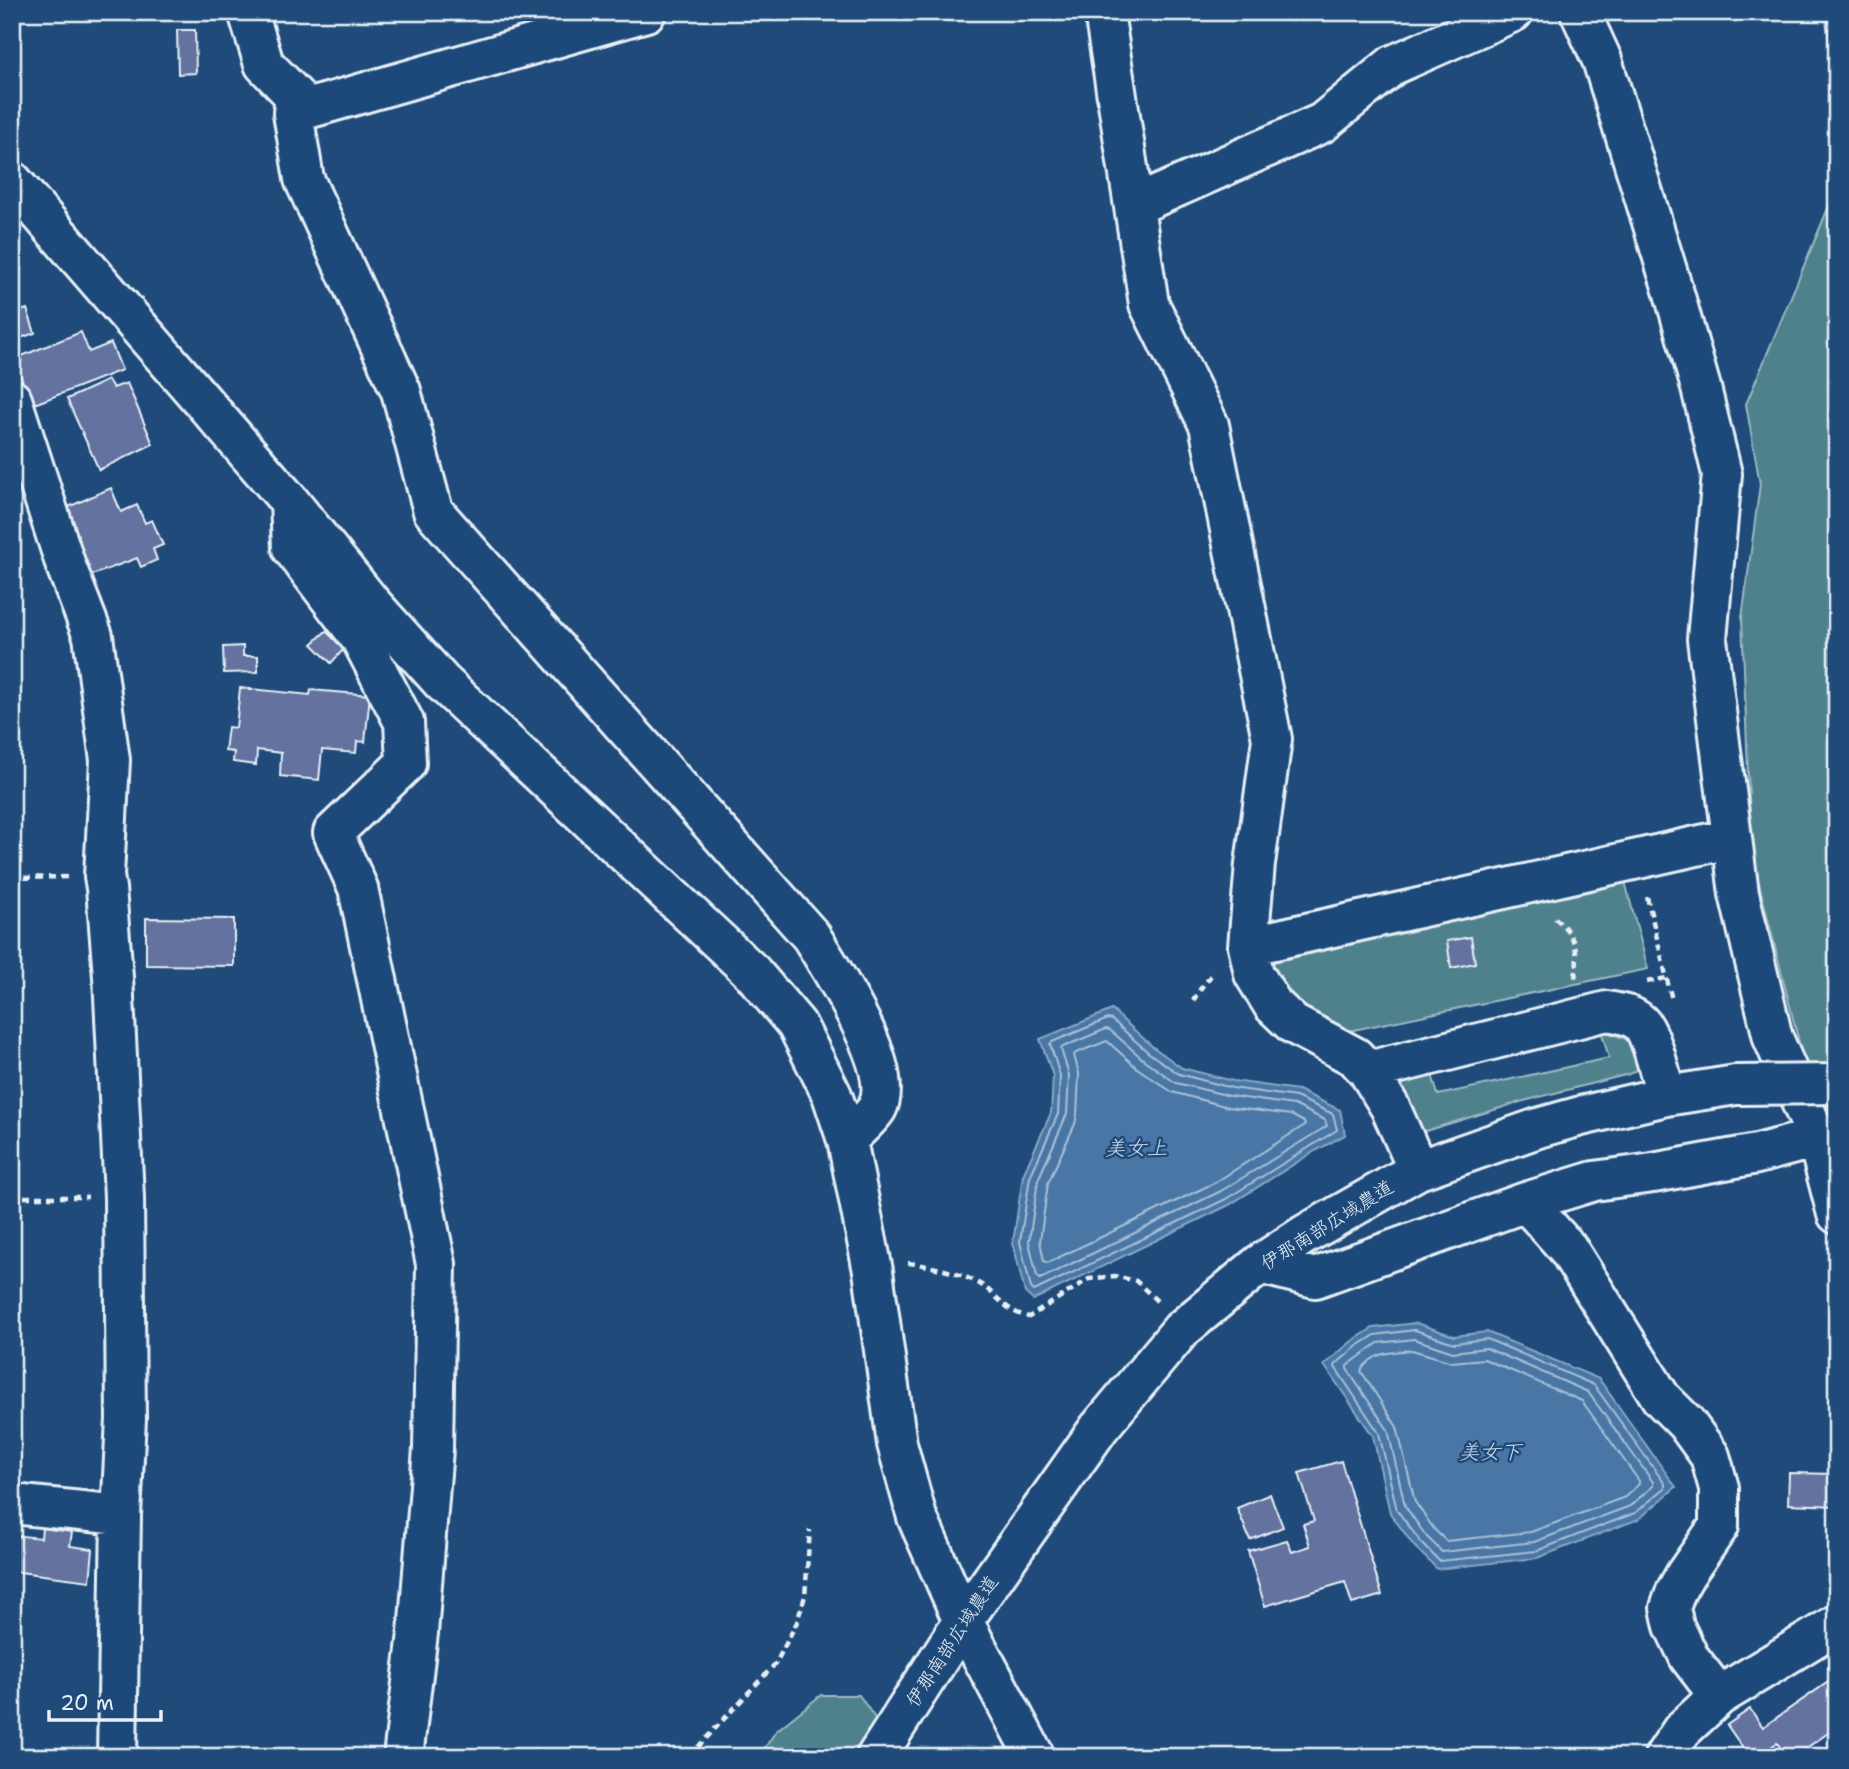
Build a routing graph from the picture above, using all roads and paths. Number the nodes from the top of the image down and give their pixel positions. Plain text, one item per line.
1 (248, 12) edge
2 (646, 12) edge
3 (1104, 12) edge
4 (1513, 12) edge
5 (1580, 12) edge
6 (293, 113) junction
7 (12, 181) edge
8 (1134, 206) junction
9 (12, 400) edge
10 (290, 502) junction
11 (1732, 838) junction
12 (1638, 858) junction
13 (104, 876) junction
14 (12, 878) edge
15 (1552, 915) dead end
16 (1248, 946) junction
17 (1573, 988) dead end
18 (1673, 1004) dead end
19 (1368, 1071) junction
20 (1837, 1084) edge
21 (1667, 1096) junction
22 (1817, 1138) junction
23 (847, 1140) junction
24 (1418, 1170) junction
25 (12, 1197) edge
26 (124, 1197) junction
27 (1526, 1202) junction
28 (1837, 1214) edge
29 (908, 1263) dead end
30 (1260, 1264) junction
31 (1164, 1309) dead end
32 (12, 1504) edge
33 (121, 1515) junction
34 (810, 1530) dead end
35 (963, 1621) junction
36 (1837, 1624) edge
37 (1719, 1696) junction
38 (117, 1757) edge
39 (403, 1757) edge
40 (691, 1757) edge
41 (876, 1757) edge
42 (1035, 1757) edge
43 (1664, 1757) edge

1 - 6 street
2 - 6 street
3 - 8 street
4 - 8 street
5 - 11 street
6 - 23 street
7 - 10 street
8 - 16 street
9 - 13 street
10 - 23 street
10 - 39 street
11 - 12 street
11 - 22 street
12 - 16 street
12 - 18 path
13 - 14 path
13 - 26 street
15 - 17 path
16 - 19 street
19 - 21 street
19 - 24 street
20 - 21 street, 伊那南部広域農道, bridge
21 - 24 street, 伊那南部広域農道
22 - 27 street
22 - 28 street
23 - 35 street
24 - 30 street, 伊那南部広域農道
25 - 26 path
26 - 33 street
27 - 30 street
27 - 37 street
29 - 31 path
30 - 35 street, 伊那南部広域農道
32 - 33 street
33 - 38 street
34 - 40 path
35 - 41 street, 伊那南部広域農道
35 - 42 street
36 - 37 street
37 - 43 street

